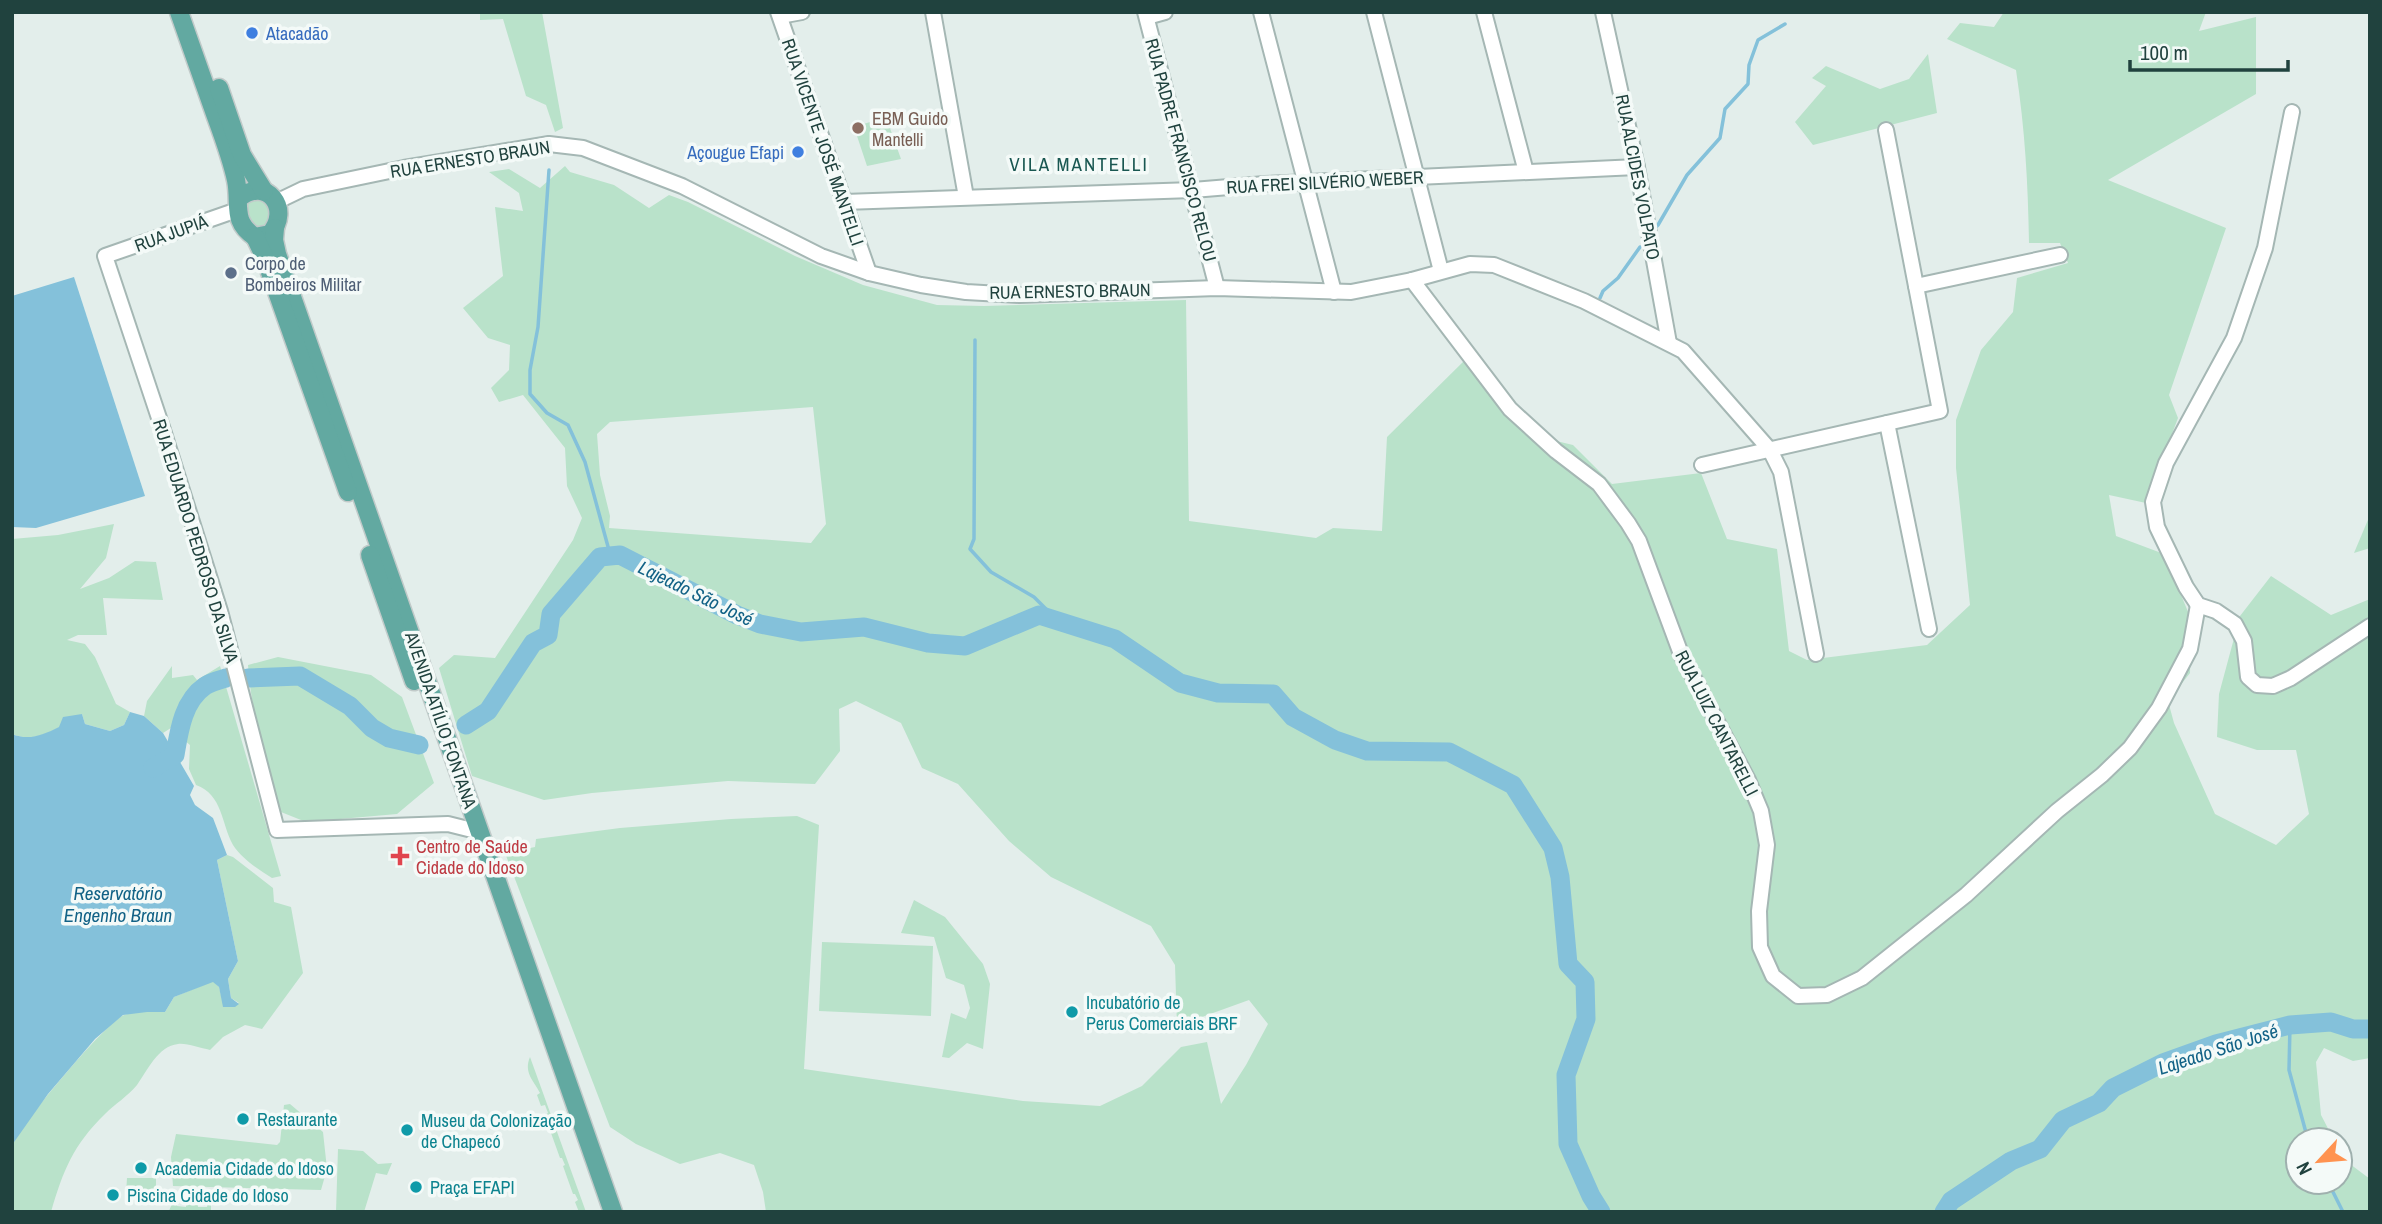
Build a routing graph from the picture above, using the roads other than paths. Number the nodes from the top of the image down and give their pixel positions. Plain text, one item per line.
1 (179, 12) edge
2 (192, 12) edge
3 (802, 12) edge
4 (933, 12) edge
5 (1166, 12) edge
6 (1261, 12) edge
7 (1374, 12) edge
8 (1484, 12) edge
9 (1603, 12) edge
10 (779, 14) edge
11 (1146, 15) edge
12 (2292, 112) dead end
13 (1886, 130) dead end
14 (1637, 167) junction
15 (1527, 172) junction
16 (1416, 177) junction
17 (1306, 182) junction
18 (1193, 190) junction
19 (270, 197) junction
20 (966, 197) junction
21 (844, 202) junction
22 (238, 204) junction
23 (275, 228) junction
24 (256, 237) junction
25 (2060, 255) dead end
26 (105, 256) joint
27 (1441, 271) junction
28 (869, 273) junction
29 (1412, 280) junction
30 (1916, 286) junction
31 (1217, 288) junction
32 (1334, 292) junction
33 (1669, 343) junction
34 (1888, 423) junction
35 (1770, 450) junction
36 (1702, 465) dead end
37 (2199, 605) junction
38 (2370, 626) edge
39 (1929, 629) dead end
40 (1816, 654) dead end
41 (473, 830) junction
42 (602, 1212) edge
43 (613, 1212) edge

1 - 22 main road
2 - 19 main road
3 - 10 street
4 - 20 street
5 - 11 street
6 - 17 street
7 - 16 street
8 - 15 street
9 - 14 street, RUA ALCIDES VOLPATO
10 - 21 street, RUA VICENTE JOSÉ MANTELLI
11 - 18 street, RUA PADRE FRANCISCO RELOU
12 - 37 street
13 - 30 street
14 - 15 street, RUA FREI SILVÉRIO WEBER
14 - 33 street, RUA ALCIDES VOLPATO
15 - 16 street, RUA FREI SILVÉRIO WEBER
16 - 17 street, RUA FREI SILVÉRIO WEBER
16 - 27 street
17 - 18 street, RUA FREI SILVÉRIO WEBER
17 - 32 street
18 - 20 street, RUA FREI SILVÉRIO WEBER
18 - 31 street, RUA PADRE FRANCISCO RELOU
19 - 22 main road
19 - 23 main road
19 - 28 street, RUA ERNESTO BRAUN
20 - 21 street, RUA FREI SILVÉRIO WEBER
21 - 28 street, RUA VICENTE JOSÉ MANTELLI
22 - 24 main road
22 - 26 street, RUA JUPIÁ
23 - 24 main road
23 - 41 main road, AVENIDA ATÍLIO FONTANA
24 - 41 main road, AVENIDA ATÍLIO FONTANA
25 - 30 street
26 - 41 street, RUA EDUARDO PEDROSO DA SILVA
27 - 29 street, RUA ERNESTO BRAUN
27 - 33 street, RUA ERNESTO BRAUN
28 - 31 street, RUA ERNESTO BRAUN
29 - 32 street, RUA ERNESTO BRAUN
29 - 37 street, RUA LUIZ CANTARELLI
30 - 34 street
31 - 32 street, RUA ERNESTO BRAUN
33 - 35 street, RUA ERNESTO BRAUN
34 - 35 street
34 - 39 street
35 - 36 street
35 - 40 street, RUA ERNESTO BRAUN
37 - 38 street
41 - 42 main road, AVENIDA ATÍLIO FONTANA
41 - 43 main road, AVENIDA ATÍLIO FONTANA

